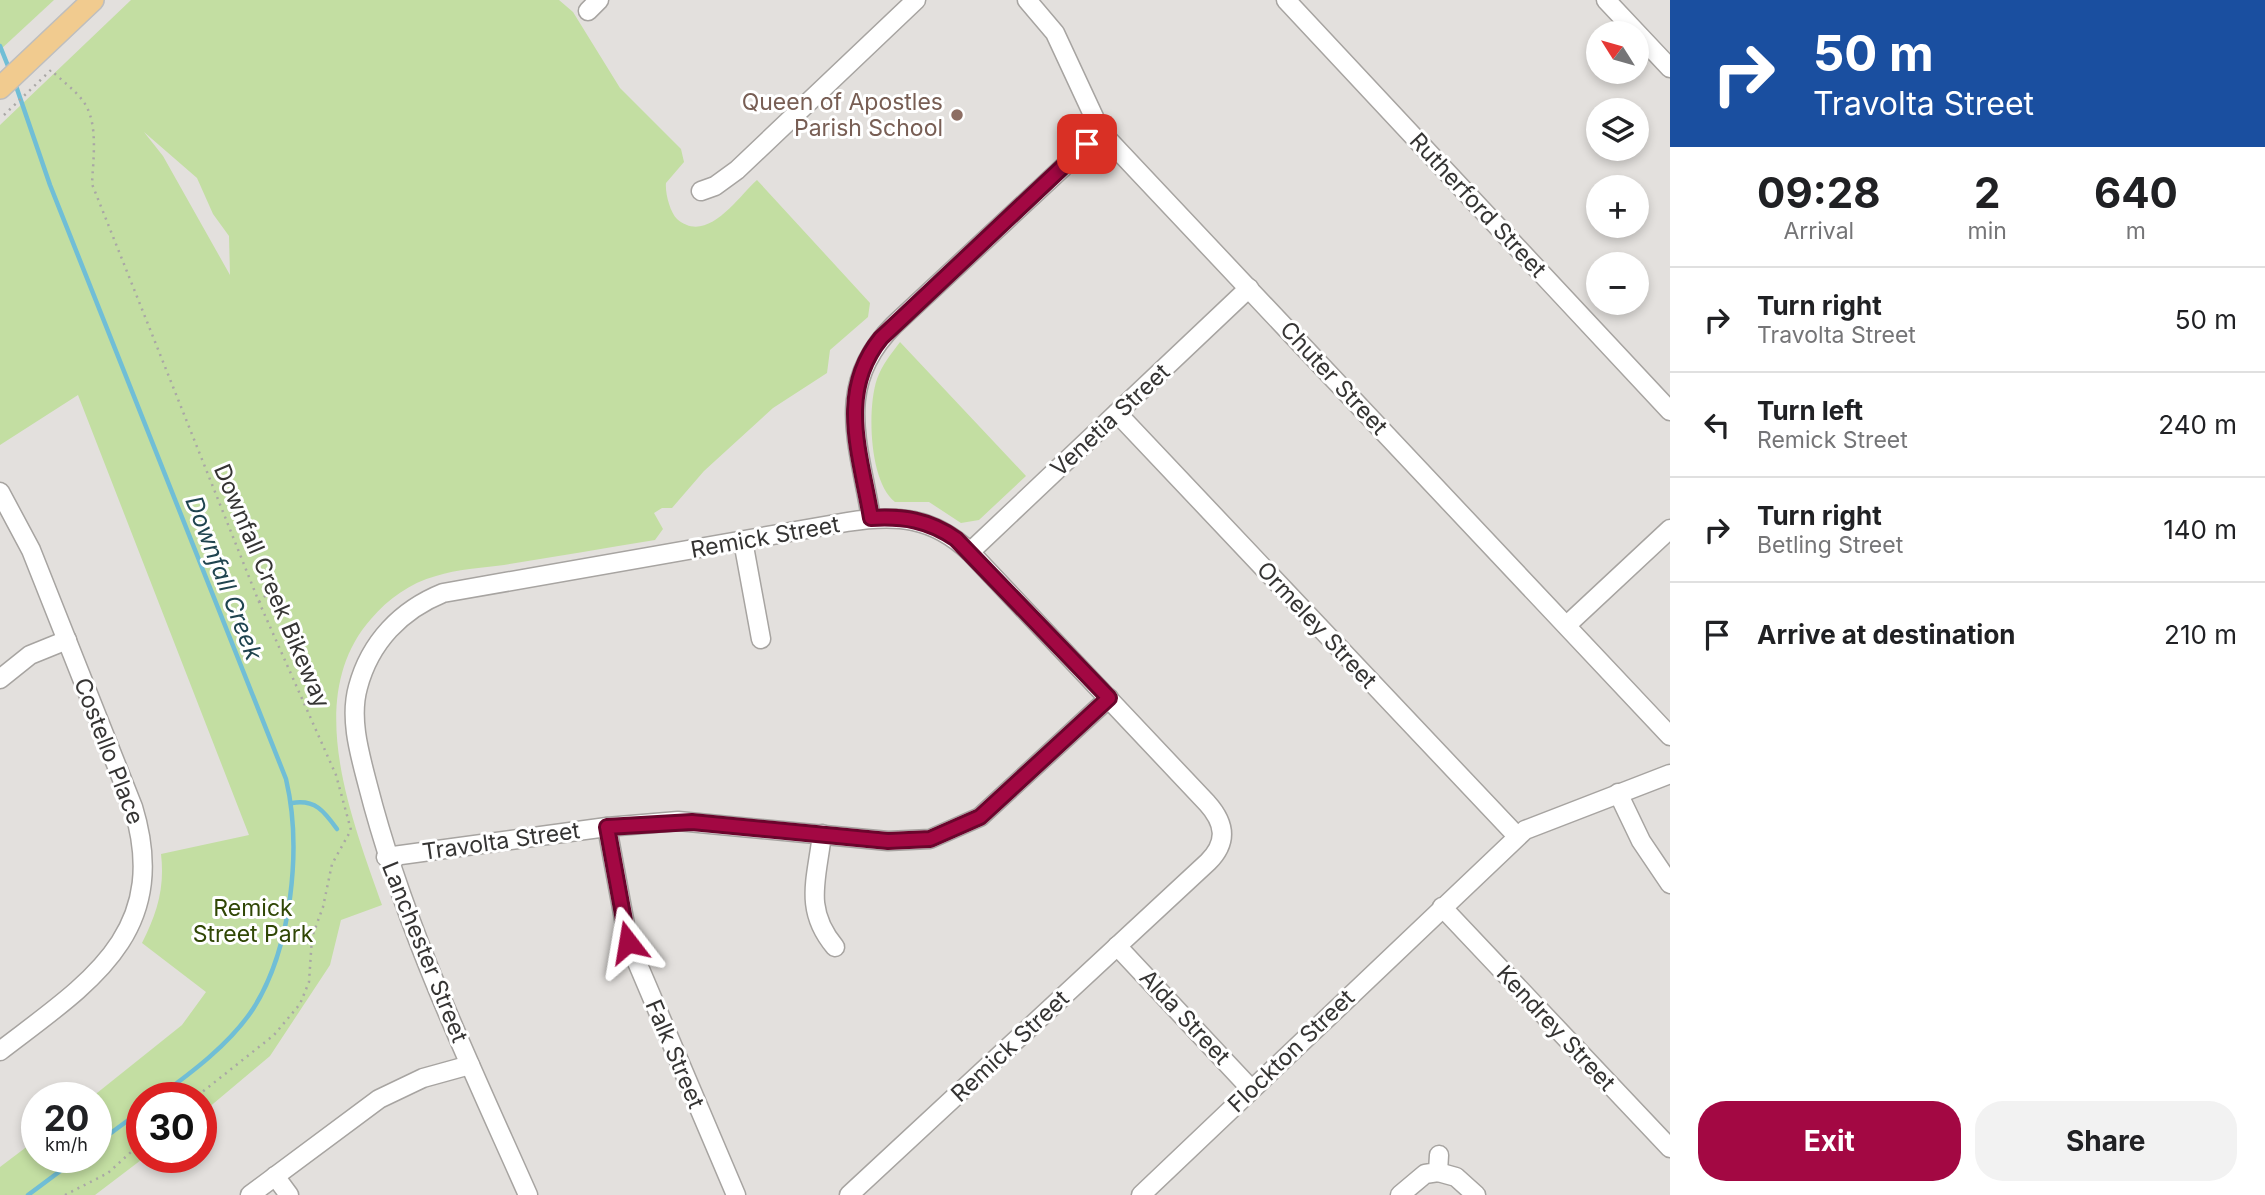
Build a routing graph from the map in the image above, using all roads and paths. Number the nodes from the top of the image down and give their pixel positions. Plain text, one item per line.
1 (93, 0) edge
2 (916, 0) edge
3 (1286, 0) edge
4 (1606, 0) edge
5 (1035, 3) edge
6 (1670, 68) edge
7 (0, 88) edge
8 (4, 115) dead end
9 (1101, 132) junction
10 (701, 191) dead end
11 (1249, 288) junction
12 (1670, 411) edge
13 (1117, 414) junction
14 (0, 492) edge
15 (871, 518) junction
16 (1670, 529) edge
17 (743, 541) junction
18 (970, 552) junction
19 (266, 595) dead end
20 (259, 601) junction
21 (1567, 625) junction
22 (761, 639) dead end
23 (66, 640) junction
24 (0, 680) edge
25 (1109, 698) junction
26 (356, 700) joint
27 (1670, 736) edge
28 (1670, 774) edge
29 (1618, 793) junction
30 (607, 827) junction
31 (822, 834) junction
32 (1517, 836) junction
33 (386, 858) junction
34 (1670, 884) edge
35 (1442, 907) junction
36 (1117, 946) junction
37 (835, 947) dead end
38 (0, 1051) edge
39 (470, 1065) junction
40 (216, 1082) edge
41 (1251, 1089) junction
42 (1670, 1148) edge
43 (126, 1156) edge
44 (275, 1176) junction
45 (253, 1194) edge
46 (65, 1195) edge
47 (289, 1195) edge
48 (528, 1195) edge
49 (736, 1195) edge
50 (849, 1195) edge
51 (1141, 1195) edge
52 (1400, 1195) edge
53 (1476, 1195) edge

1 - 7 main road
2 - 10 street
3 - 12 street, Rutherford Street
4 - 6 street
5 - 9 street, Chuter Street
8 - 20 path, Downfall Creek Bikeway
9 - 11 street, Chuter Street
9 - 15 street
11 - 13 street, Venetia Street
11 - 21 street, Chuter Street
13 - 18 street, Venetia Street
13 - 32 street, Ormeley Street
14 - 23 street, Costello Place
15 - 17 street, Remick Street
15 - 18 street, Remick Street
16 - 21 street
17 - 22 street
17 - 26 street, Remick Street
18 - 25 street, Remick Street
19 - 20 path
20 - 40 path, Downfall Creek Bikeway
21 - 27 street, Chuter Street
23 - 24 street
23 - 38 street, Costello Place
25 - 31 street, Travolta Street
25 - 36 street, Remick Street
26 - 33 street, Lanchester Street
28 - 29 street, Flockton Street
29 - 32 street, Flockton Street
29 - 34 street
30 - 31 street, Travolta Street
30 - 33 street, Travolta Street
30 - 49 street, Falk Street
31 - 37 street
32 - 35 street, Flockton Street
33 - 39 street, Lanchester Street
35 - 41 street, Flockton Street
35 - 42 street, Kendrey Street
36 - 41 street, Alda Street
36 - 50 street, Remick Street
39 - 44 street
39 - 48 street, Lanchester Street
41 - 51 street, Flockton Street
43 - 46 path
44 - 45 street
44 - 47 street
52 - 53 street

